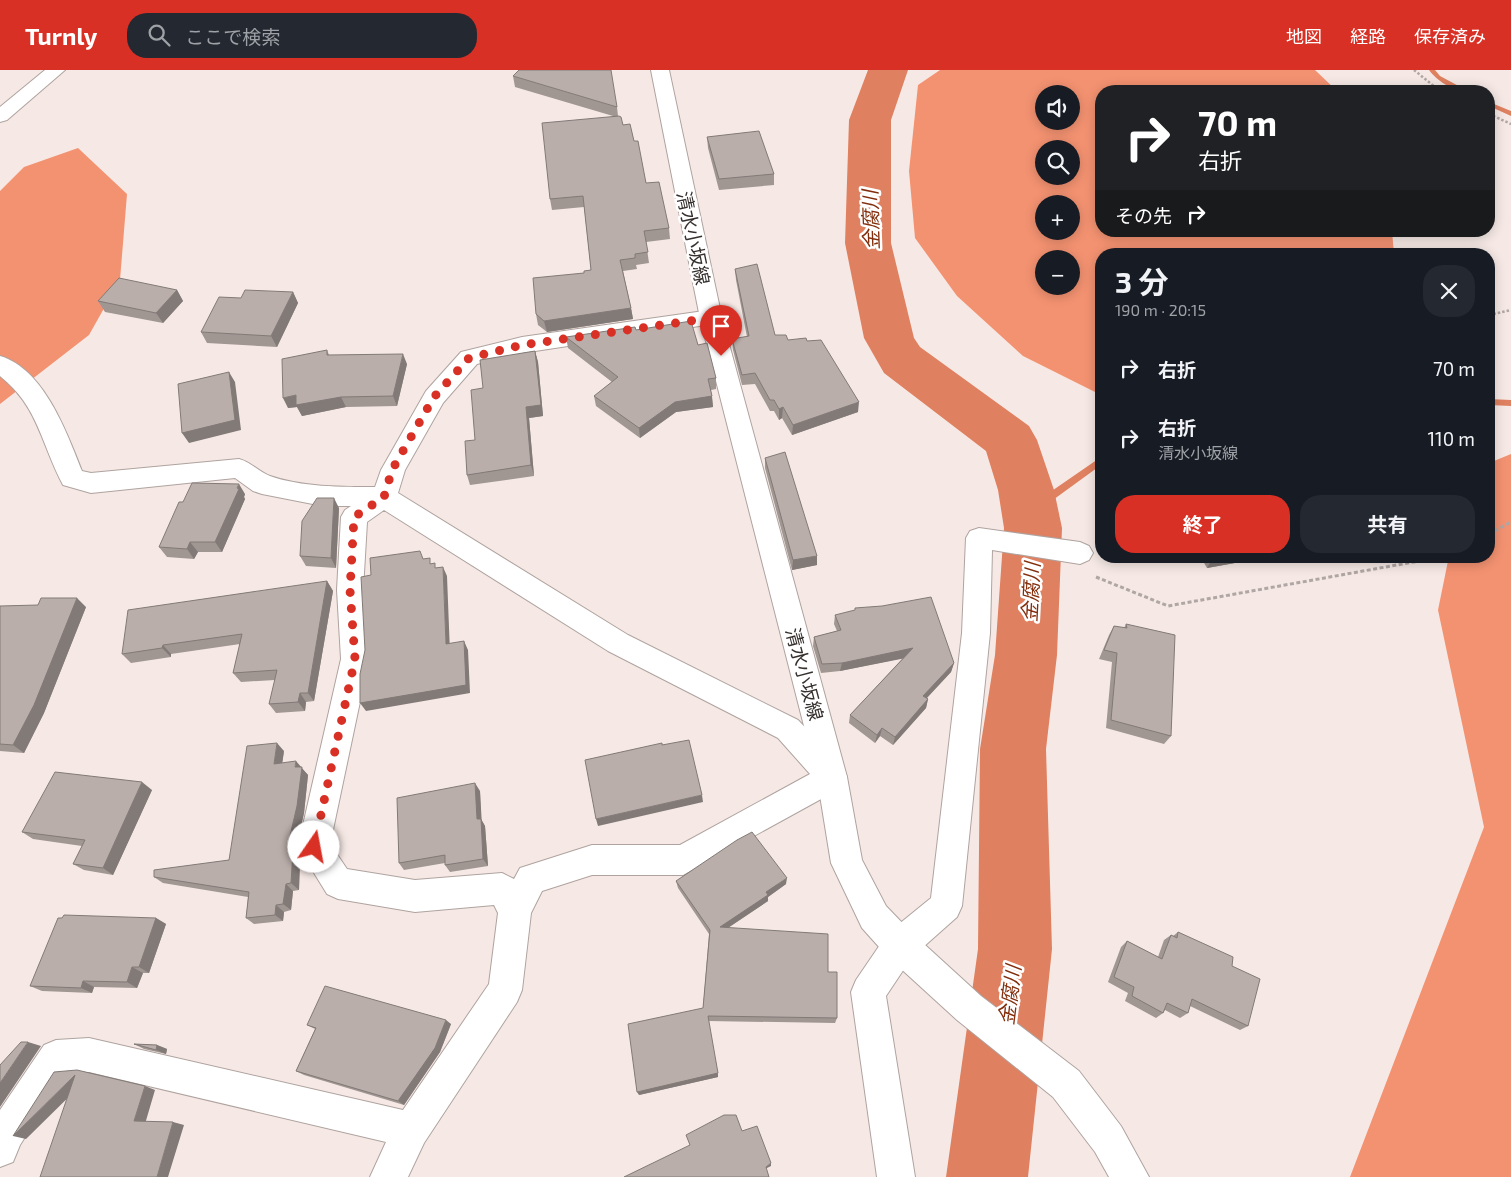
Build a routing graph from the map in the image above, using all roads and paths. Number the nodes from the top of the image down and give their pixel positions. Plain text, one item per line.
1 (56, 70) edge
2 (660, 70) edge
3 (1414, 70) edge
4 (1433, 85) edge
5 (0, 116) edge
6 (1495, 117) edge
7 (1511, 124) edge
8 (1511, 310) edge
9 (1495, 314) edge
10 (711, 318) junction
11 (0, 364) edge
12 (384, 497) junction
13 (1511, 522) edge
14 (1495, 531) edge
15 (1080, 553) joint
16 (1408, 563) edge
17 (832, 777) junction
18 (515, 910) junction
19 (900, 945) junction
20 (411, 1130) junction
21 (0, 1148) edge
22 (389, 1177) edge
23 (896, 1177) edge
24 (1130, 1177) edge

1 - 5 street
2 - 10 street, 清水小坂線
3 - 4 path
6 - 7 path
8 - 9 path
10 - 12 street
10 - 17 street, 清水小坂線
11 - 12 street
12 - 17 street
12 - 18 street
13 - 14 path
15 - 16 path
15 - 19 street
17 - 18 street
17 - 19 street, 清水小坂線
18 - 20 street
19 - 23 street
19 - 24 street, 清水小坂線
20 - 21 street
20 - 22 street

